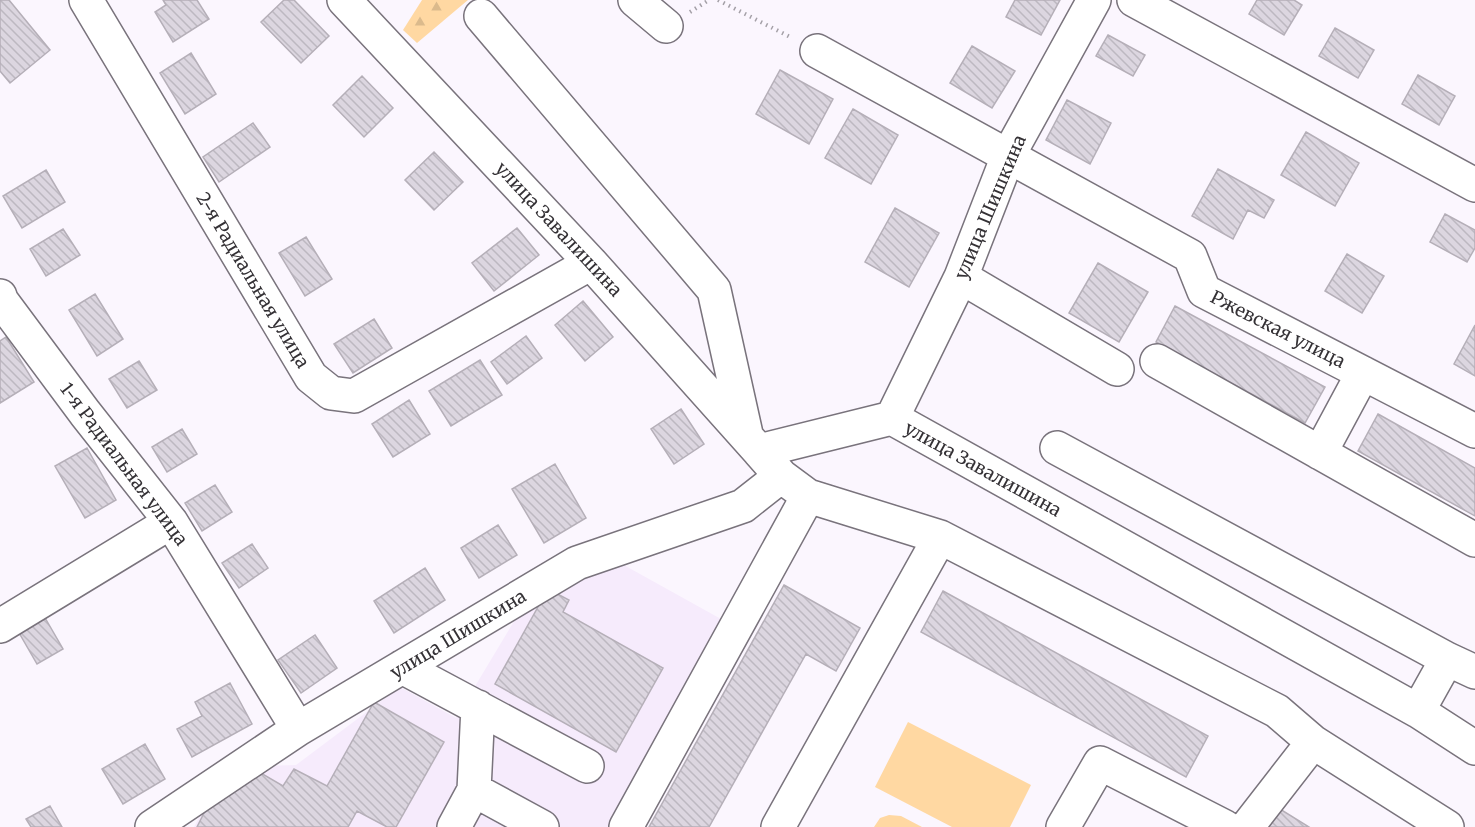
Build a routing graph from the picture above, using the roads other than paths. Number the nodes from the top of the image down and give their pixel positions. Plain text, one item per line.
1 (86, 0) edge
2 (344, 0) edge
3 (634, 0) edge
4 (1094, 0) edge
5 (1134, 0) edge
6 (481, 16) dead end
7 (666, 26) dead end
8 (817, 51) road end
9 (1008, 156) junction
10 (1475, 185) edge
11 (591, 263) junction
12 (961, 277) junction
13 (0, 299) edge
14 (1157, 361) dead end
15 (1117, 369) dead end
16 (1363, 373) junction
17 (892, 418) junction
18 (1475, 431) edge
19 (753, 443) junction
20 (1057, 448) dead end
21 (1320, 453) junction
22 (782, 476) junction
23 (808, 496) junction
24 (171, 522) junction
25 (940, 537) junction
26 (1475, 540) edge
27 (0, 626) edge
28 (1461, 665) edge
29 (402, 667) junction
30 (478, 707) junction
31 (1418, 711) junction
32 (298, 729) junction
33 (1313, 742) junction
34 (1475, 748) edge
35 (588, 766) dead end
36 (474, 790) junction
37 (1440, 825) edge
38 (1227, 826) edge
39 (152, 827) edge
40 (454, 827) edge
41 (542, 827) edge
42 (626, 827) edge
43 (778, 827) edge
44 (1064, 827) edge

1 - 11 street, 2-я Радиальная улица
2 - 11 street, улица Завалишина
3 - 7 street
4 - 9 street, улица Шишкина
5 - 10 street
6 - 19 street
8 - 9 street, Ржевская улица
9 - 12 street, улица Шишкина
9 - 16 street, Ржевская улица
11 - 19 street, улица Завалишина
12 - 15 street
12 - 17 street, улица Шишкина
13 - 24 street, 1-я Радиальная улица
14 - 21 street
16 - 18 street, Ржевская улица
16 - 21 street
17 - 19 street, улица Завалишина
17 - 31 street, улица Завалишина
19 - 22 street
20 - 28 street
21 - 26 street
22 - 23 street
22 - 29 street, улица Шишкина
23 - 25 street
23 - 42 street
24 - 27 street
24 - 32 street, 1-я Радиальная улица
25 - 33 street
25 - 43 street
28 - 31 street
29 - 30 street
29 - 32 street, улица Шишкина
30 - 35 street
30 - 36 street
31 - 34 street, улица Завалишина
32 - 39 street, улица Шишкина
33 - 37 street
33 - 38 street
36 - 40 street
36 - 41 street
38 - 44 street

